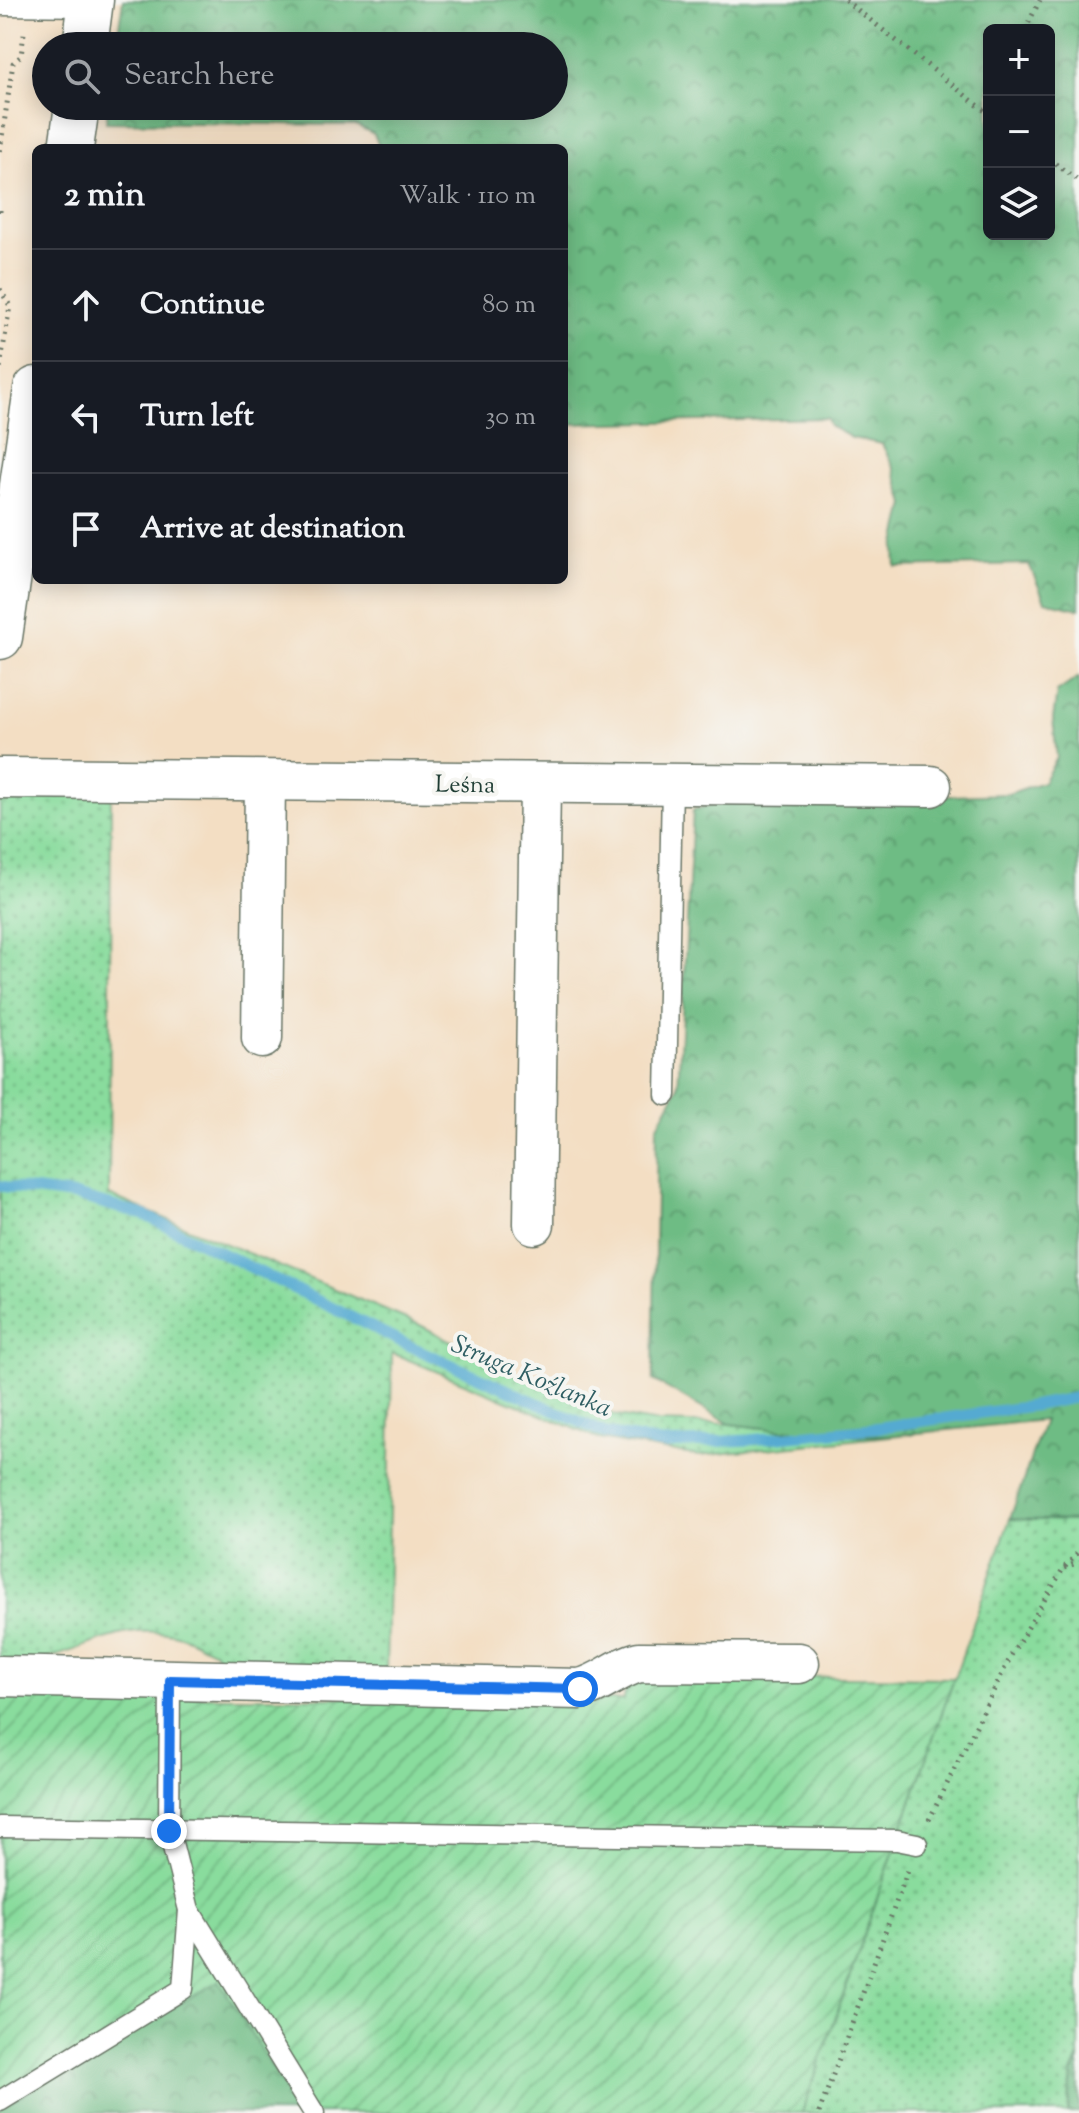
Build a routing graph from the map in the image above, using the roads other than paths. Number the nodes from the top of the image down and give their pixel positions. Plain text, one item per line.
1 (0, 5) edge
2 (89, 17) edge
3 (75, 120) edge
4 (72, 144) edge
5 (32, 417) edge
6 (0, 637) edge
7 (0, 778) edge
8 (265, 781) junction
9 (540, 784) junction
10 (672, 785) junction
11 (931, 786) dead end
12 (262, 1038) dead end
13 (666, 1095) dead end
14 (534, 1224) dead end
15 (799, 1663) dead end
16 (0, 1676) edge
17 (170, 1680) junction
18 (0, 1827) edge
19 (169, 1831) junction
20 (917, 1844) dead end
21 (189, 1910) junction
22 (0, 2101) edge
23 (314, 2113) edge

1 - 2 lane
3 - 4 street
5 - 6 street
7 - 8 street, Leśna
8 - 9 street, Leśna
8 - 12 street
9 - 10 street, Leśna
9 - 14 street
10 - 11 street, Leśna
10 - 13 lane
15 - 17 street
16 - 17 street
17 - 19 lane
18 - 19 lane
19 - 20 lane
19 - 21 lane
21 - 22 lane
21 - 23 lane

